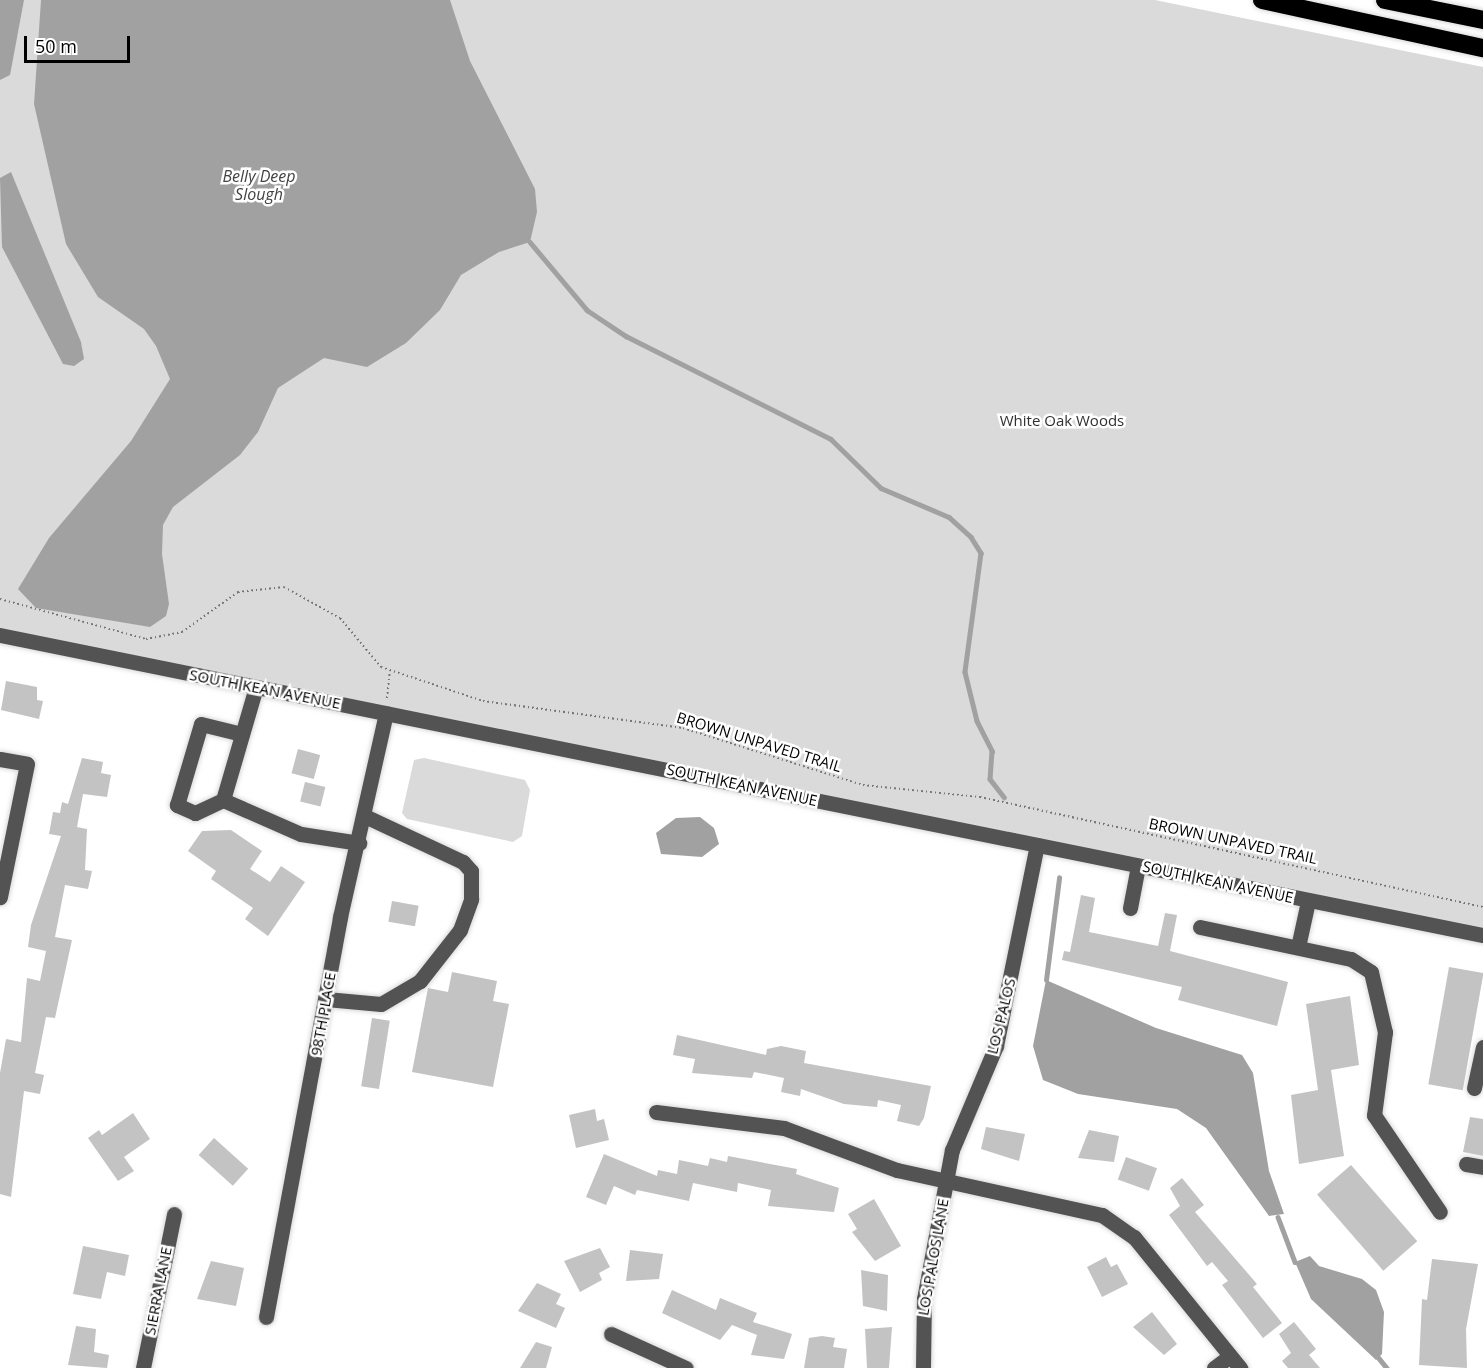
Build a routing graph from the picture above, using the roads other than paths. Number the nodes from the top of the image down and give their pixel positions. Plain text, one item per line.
1 (1262, 0) edge
2 (1385, 0) edge
3 (1483, 20) edge
4 (1483, 48) edge
5 (0, 635) edge
6 (256, 687) junction
7 (386, 713) junction
8 (242, 734) junction
9 (0, 759) edge
10 (223, 800) junction
11 (365, 816) junction
12 (359, 843) junction
13 (1037, 845) junction
14 (1138, 866) junction
15 (0, 897) edge
16 (1308, 901) junction
17 (1130, 908) dead end
18 (1200, 927) dead end
19 (1483, 935) edge
20 (1298, 946) junction
21 (326, 999) junction
22 (1483, 1047) edge
23 (1474, 1088) dead end
24 (656, 1112) dead end
25 (1466, 1164) dead end
26 (1483, 1167) edge
27 (946, 1181) junction
28 (1440, 1212) dead end
29 (174, 1214) dead end
30 (266, 1317) dead end
31 (611, 1334) dead end
32 (1230, 1356) junction
33 (143, 1368) edge
34 (686, 1368) edge
35 (923, 1368) edge
36 (1215, 1368) edge
37 (1240, 1368) edge

1 - 4 highway
2 - 3 highway
5 - 6 street, SOUTH KEAN AVENUE
6 - 7 street, SOUTH KEAN AVENUE
6 - 8 street
7 - 11 street, 98TH PLACE
7 - 13 street, SOUTH KEAN AVENUE
8 - 10 street
8 - 10 street
9 - 15 street
10 - 12 street
11 - 12 street, 98TH PLACE
11 - 21 street
12 - 21 street, 98TH PLACE
13 - 14 street, SOUTH KEAN AVENUE
13 - 27 street, LOS PALOS
14 - 16 street, SOUTH KEAN AVENUE
14 - 17 street
16 - 19 street, SOUTH KEAN AVENUE
16 - 20 street
18 - 20 street
20 - 28 street
21 - 30 street, 98TH PLACE
22 - 23 street
24 - 27 street
25 - 26 street
27 - 32 street
27 - 35 street, LOS PALOS LANE
29 - 33 street, SIERRA LANE
31 - 34 street
32 - 36 street
32 - 37 street

